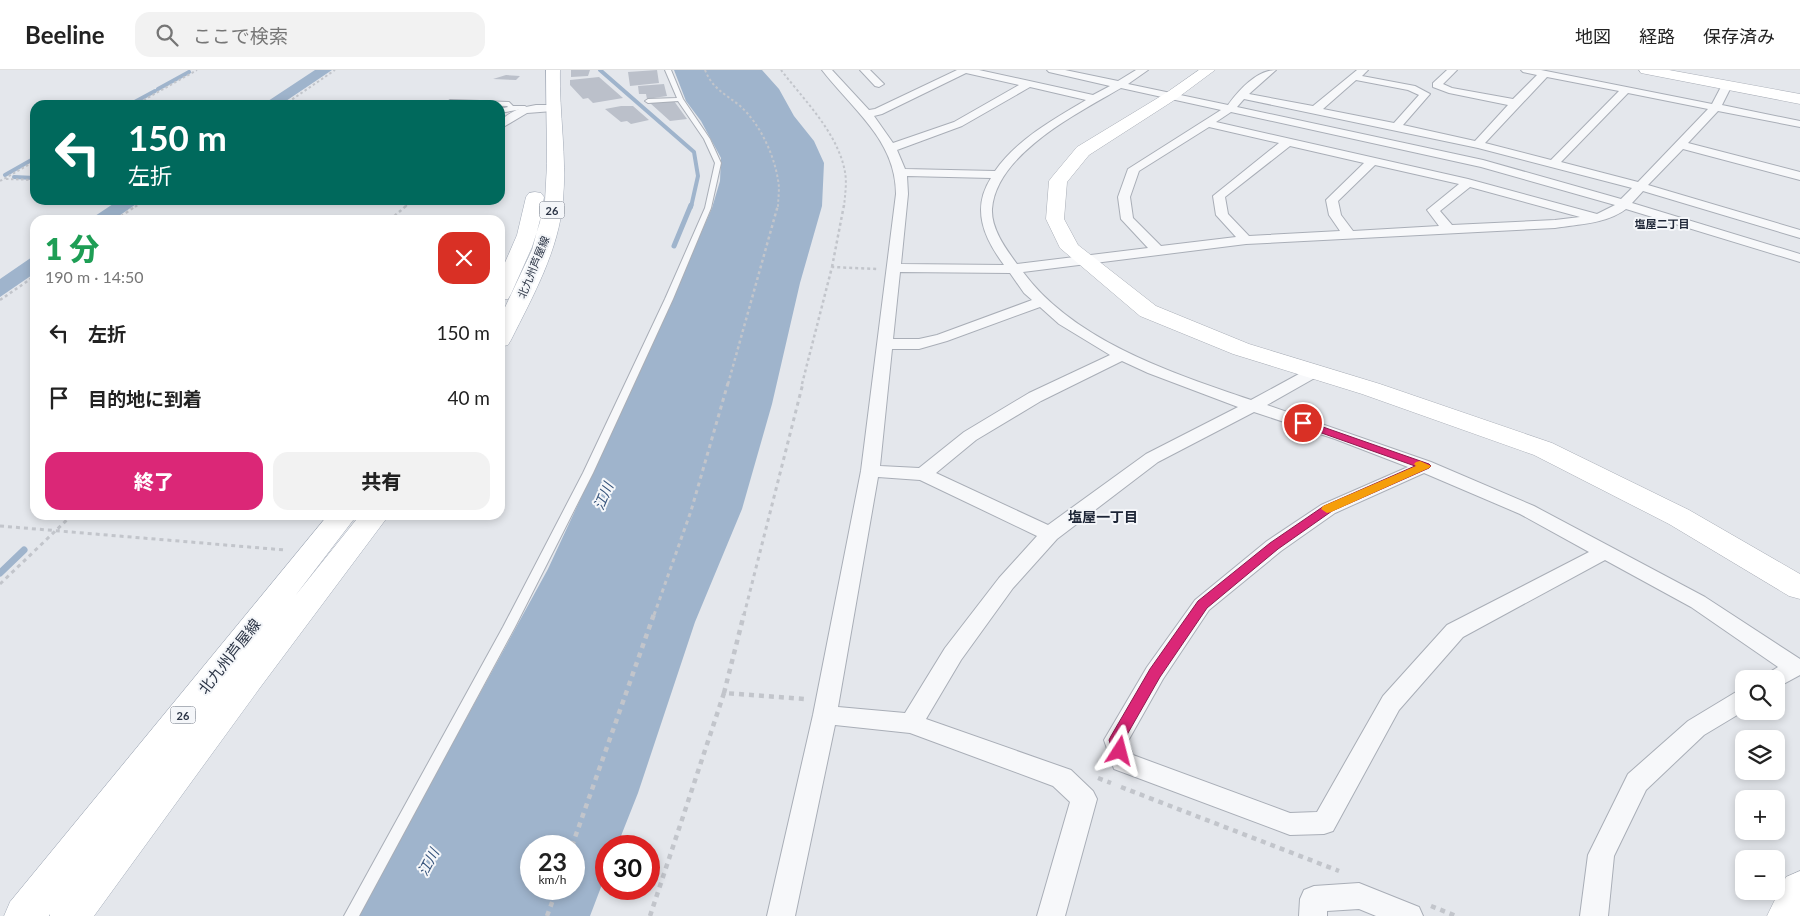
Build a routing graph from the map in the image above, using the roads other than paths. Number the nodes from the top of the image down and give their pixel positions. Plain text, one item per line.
1 (538, 70) edge
2 (553, 70) edge
3 (668, 70) edge
4 (827, 70) edge
5 (865, 70) edge
6 (965, 70) edge
7 (1052, 70) edge
8 (1208, 70) edge
9 (1271, 70) edge
10 (1363, 70) edge
11 (1452, 70) edge
12 (1526, 70) edge
13 (1646, 70) edge
14 (1700, 70) edge
15 (1132, 74) edge
16 (1544, 74) junction
17 (1354, 77) junction
18 (879, 84) dead end
19 (1028, 84) junction
20 (1727, 85) junction
21 (1800, 87) edge
22 (1625, 91) junction
23 (1241, 95) junction
24 (1170, 96) junction
25 (680, 99) junction
26 (1096, 99) junction
27 (1800, 99) edge
28 (648, 101) dead end
29 (1515, 102) junction
30 (505, 104) edge
31 (511, 108) junction
32 (538, 108) junction
33 (1230, 108) junction
34 (1715, 108) junction
35 (505, 110) edge
36 (1315, 110) junction
37 (866, 114) junction
38 (505, 122) edge
39 (1207, 123) junction
40 (1800, 124) edge
41 (1396, 127) junction
42 (1289, 141) junction
43 (538, 142) dead end
44 (1478, 145) junction
45 (1681, 145) junction
46 (890, 148) junction
47 (1374, 160) junction
48 (1553, 164) junction
49 (900, 172) junction
50 (997, 174) junction
51 (1800, 176) edge
52 (537, 180) dead end
53 (1468, 183) junction
54 (1642, 187) junction
55 (1624, 204) junction
56 (1597, 218) junction
57 (1447, 228) junction
58 (1348, 233) junction
59 (1800, 234) edge
60 (1246, 240) junction
61 (1157, 250) junction
62 (1800, 258) edge
63 (1084, 260) junction
64 (892, 268) junction
65 (1011, 269) junction
66 (505, 284) edge
67 (1041, 302) junction
68 (505, 330) edge
69 (885, 344) junction
70 (1122, 355) junction
71 (1314, 372) junction
72 (1252, 407) junction
73 (1425, 466) junction
74 (870, 471) junction
75 (923, 474) junction
76 (339, 520) edge
77 (371, 520) edge
78 (1050, 534) junction
79 (1605, 552) junction
80 (1800, 588) edge
81 (1785, 674) edge
82 (1735, 704) edge
83 (826, 708) junction
84 (911, 724) junction
85 (1800, 890) edge
86 (1419, 911) edge
87 (24, 916) edge
88 (70, 916) edge
89 (351, 916) edge
90 (781, 916) edge
91 (1051, 916) edge
92 (1313, 916) edge
93 (1594, 916) edge
94 (1787, 916) edge

1 - 32 main road, 北九州芦屋線 / 26
2 - 32 main road, 北九州芦屋線 / 26
3 - 25 lane
4 - 37 street
5 - 18 street
6 - 19 street
6 - 37 street
7 - 15 street
8 - 24 main road
9 - 23 street
10 - 17 street
11 - 29 street
12 - 16 street
13 - 20 main road
14 - 21 main road
15 - 24 street
15 - 26 street
16 - 22 street
16 - 29 street
17 - 36 street
17 - 41 street
19 - 26 street
19 - 46 street
20 - 27 main road
20 - 34 street
22 - 34 street
22 - 48 street
23 - 33 street
23 - 36 street
24 - 33 street
24 - 63 main road
25 - 28 lane
25 - 89 lane
26 - 50 street
29 - 44 street
30 - 31 lane
31 - 32 lane
31 - 35 lane
32 - 38 street
32 - 43 main road, 北九州芦屋線 / 26
32 - 68 main road, 北九州芦屋線 / 26
33 - 39 street
33 - 55 street
34 - 40 street
34 - 45 street
36 - 41 street
37 - 46 street
39 - 42 street
39 - 61 street
41 - 44 street
42 - 47 street
42 - 60 street
44 - 48 street
45 - 51 street
45 - 54 street
46 - 49 street
47 - 53 street
47 - 58 street
48 - 54 street
49 - 50 street
49 - 64 street
50 - 65 street
52 - 66 main road, 北九州芦屋線 / 26
53 - 56 street
53 - 57 street
54 - 55 street
54 - 59 street
55 - 56 street
55 - 62 street
56 - 57 street
57 - 58 street
58 - 60 street
60 - 61 street
61 - 63 street
63 - 65 street
63 - 71 main road
64 - 65 street
64 - 69 street
65 - 67 street
67 - 69 street
67 - 70 street
69 - 74 street
70 - 72 street
70 - 75 street
71 - 72 street
71 - 80 main road
72 - 73 street
72 - 78 street
73 - 79 street
73 - 79 street
74 - 75 street
74 - 83 street
75 - 78 street
76 - 87 main road, 北九州芦屋線 / 26
77 - 88 main road, 26
78 - 84 street
79 - 81 street
82 - 93 street
83 - 84 street
83 - 90 street
84 - 91 street
85 - 94 main road
86 - 92 street

